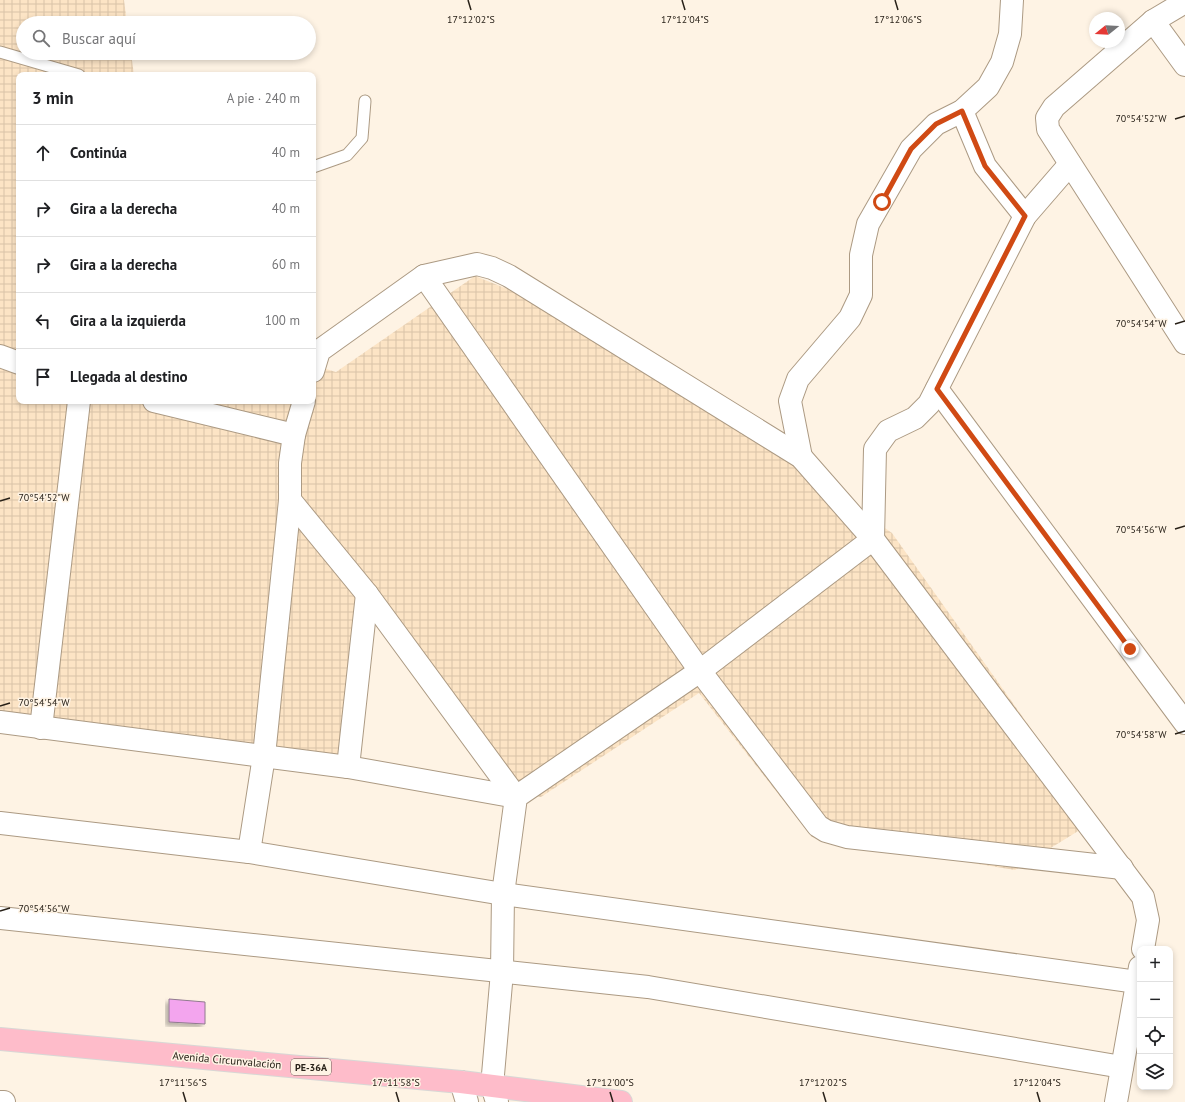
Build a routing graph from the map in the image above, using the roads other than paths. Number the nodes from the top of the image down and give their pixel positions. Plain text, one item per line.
1 (1012, 0) edge
2 (1185, 2) edge
3 (1153, 21) junction
4 (0, 52) edge
5 (16, 57) edge
6 (27, 60) edge
7 (1185, 65) edge
8 (69, 72) edge
9 (365, 101) dead end
10 (962, 111) junction
11 (1070, 164) junction
12 (316, 166) edge
13 (1025, 216) junction
14 (424, 276) junction
15 (1185, 343) edge
16 (0, 356) edge
17 (316, 361) edge
18 (16, 362) edge
19 (937, 389) junction
20 (79, 404) edge
21 (167, 404) edge
22 (303, 404) edge
23 (294, 434) junction
24 (801, 457) junction
25 (290, 500) junction
26 (873, 539) junction
27 (367, 594) junction
28 (700, 671) junction
29 (0, 722) edge
30 (1185, 723) edge
31 (41, 728) junction
32 (264, 756) junction
33 (348, 767) junction
34 (516, 797) junction
35 (0, 823) edge
36 (249, 852) junction
37 (1122, 868) junction
38 (503, 894) junction
39 (0, 918) edge
40 (1144, 946) edge
41 (502, 972) junction
42 (1137, 975) edge
43 (1138, 982) edge
44 (0, 1039) edge
45 (1122, 1067) junction
46 (464, 1092) edge
47 (495, 1094) edge
48 (0, 1102) edge
49 (4, 1102) edge
50 (621, 1102) edge
51 (1116, 1102) edge

1 - 10 street
2 - 3 street
3 - 7 street
3 - 11 street
4 - 5 lane
6 - 8 lane
9 - 12 lane
10 - 13 street
10 - 24 street
11 - 13 street
11 - 15 street
13 - 19 street
14 - 17 street
14 - 24 street
14 - 28 street
16 - 18 street
19 - 26 street
19 - 30 street
20 - 31 street
21 - 23 street
22 - 23 street
23 - 25 street
24 - 26 street
25 - 27 street
25 - 32 street
26 - 28 street
26 - 37 street
27 - 33 street
27 - 34 street
28 - 34 street
28 - 37 street
29 - 31 street
31 - 32 street
32 - 33 street
32 - 36 street
33 - 34 street
34 - 38 street
35 - 36 street
36 - 38 street
37 - 40 street
38 - 41 street
38 - 42 street
39 - 41 street
41 - 45 street
41 - 47 street
43 - 45 street
44 - 46 highway, Avenida Circunvalación / PE-36A
45 - 51 street
46 - 47 highway, Avenida Circunvalación / PE-36A
47 - 50 highway, Avenida Circunvalación / PE-36A
48 - 49 street

